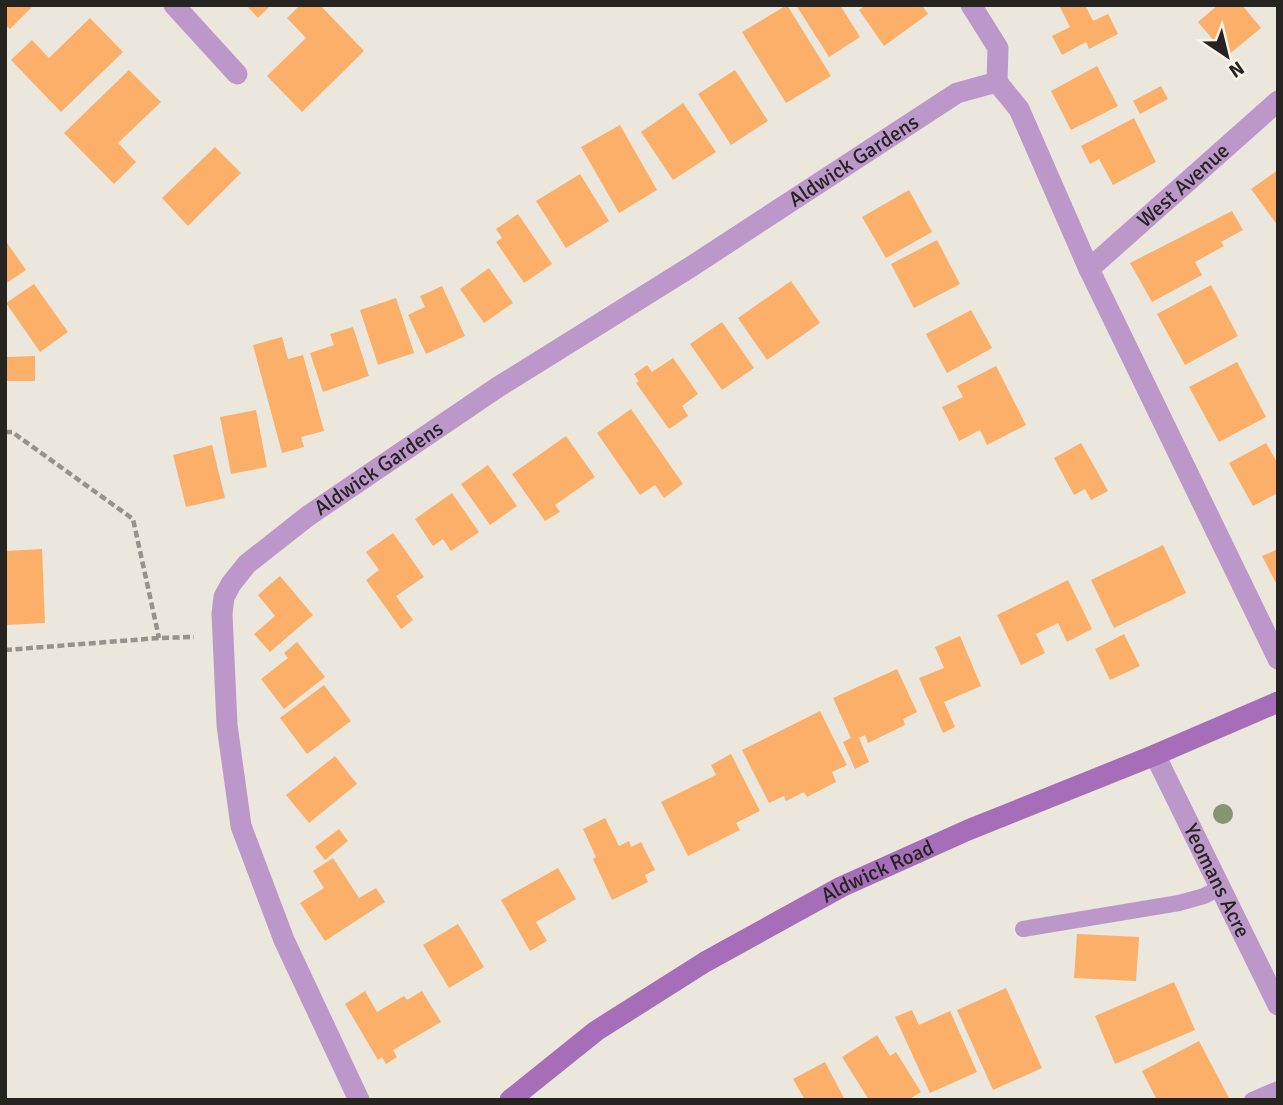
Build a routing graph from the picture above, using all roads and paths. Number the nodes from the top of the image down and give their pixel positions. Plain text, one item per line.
1 (174, 5) edge
2 (971, 5) edge
3 (237, 74) dead end
4 (997, 82) junction
5 (1278, 101) edge
6 (1089, 269) junction
7 (5, 432) edge
8 (223, 637) junction
9 (159, 638) junction
10 (5, 650) edge
11 (1278, 659) edge
12 (1278, 702) edge
13 (1155, 755) junction
14 (1220, 888) junction
15 (1023, 929) dead end
16 (1278, 1005) edge
17 (1278, 1089) edge
18 (359, 1100) edge
19 (510, 1100) edge
20 (1252, 1100) edge

1 - 3 street
2 - 4 street
4 - 6 street
4 - 8 street, Aldwick Gardens
5 - 6 street, West Avenue
6 - 11 street
7 - 9 path
8 - 9 path
8 - 18 street, Aldwick Gardens
9 - 10 path
12 - 13 main road, Aldwick Road
13 - 14 street, Yeomans Acre
13 - 19 main road, Aldwick Road
14 - 15 lane
14 - 16 street, Yeomans Acre
17 - 20 lane

